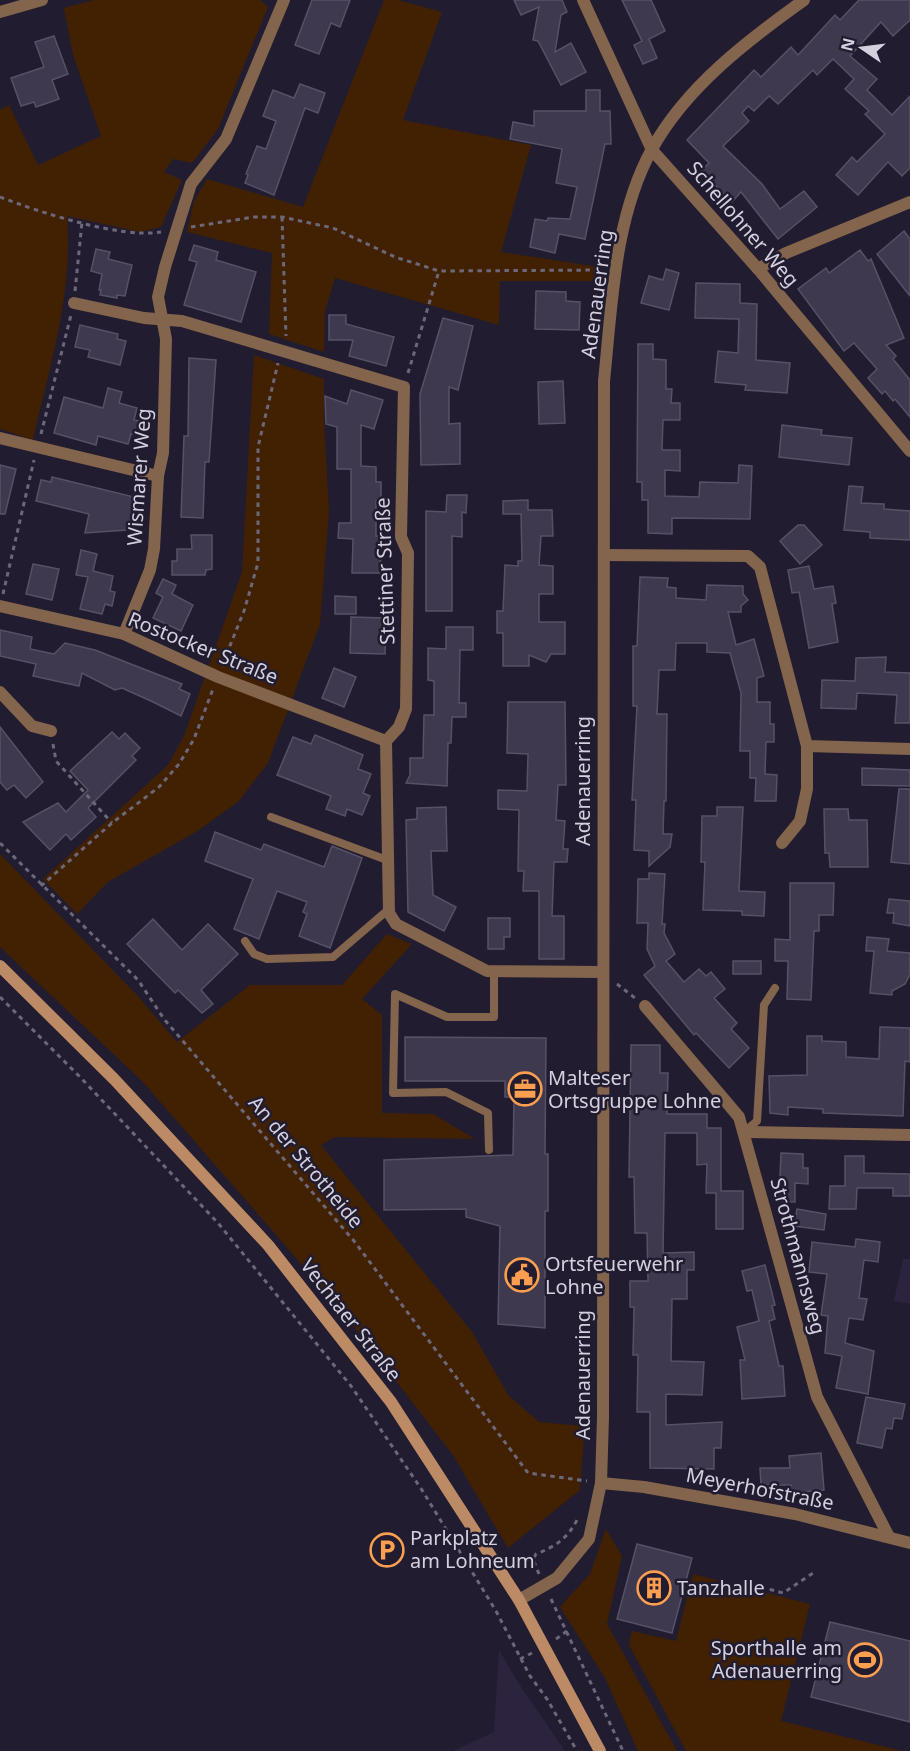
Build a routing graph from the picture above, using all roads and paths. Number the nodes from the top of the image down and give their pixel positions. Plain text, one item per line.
1 (42, 0) edge
2 (284, 0) edge
3 (583, 0) edge
4 (804, 0) edge
5 (0, 12) edge
6 (652, 150) junction
7 (0, 197) edge
8 (910, 202) edge
9 (282, 217) junction
10 (81, 222) junction
11 (176, 230) junction
12 (758, 269) junction
13 (616, 270) junction
14 (439, 271) junction
15 (74, 303) junction
16 (161, 318) junction
17 (281, 352) junction
18 (404, 387) junction
19 (0, 438) edge
20 (38, 447) junction
21 (910, 451) edge
22 (158, 476) junction
23 (604, 555) junction
24 (0, 605) edge
25 (124, 634) junction
26 (218, 676) junction
27 (0, 692) edge
28 (51, 731) joint
29 (387, 741) junction
30 (807, 746) junction
31 (910, 749) edge
32 (271, 817) dead end
33 (112, 823) junction
34 (0, 843) edge
35 (782, 843) dead end
36 (387, 860) junction
37 (41, 886) junction
38 (389, 909) junction
39 (245, 941) dead end
40 (0, 966) edge
41 (494, 972) junction
42 (602, 972) junction
43 (775, 988) dead end
44 (0, 997) edge
45 (645, 1006) joint
46 (744, 1132) junction
47 (910, 1136) edge
48 (489, 1149) dead end
49 (595, 1482) junction
50 (586, 1491) dead end
51 (581, 1512) dead end
52 (888, 1535) junction
53 (910, 1543) edge
54 (813, 1573) dead end
55 (545, 1587) junction
56 (761, 1587) dead end
57 (519, 1600) junction
58 (577, 1751) edge
59 (600, 1751) edge
60 (623, 1751) edge

1 - 5 street
2 - 11 street, Wismarer Weg
3 - 6 street, Schellohner Weg
4 - 6 street, Adenauerring
6 - 12 street, Schellohner Weg
6 - 13 street, Adenauerring
7 - 10 path
8 - 12 street
9 - 11 path
9 - 14 path
9 - 17 path
10 - 11 path
10 - 15 path
11 - 16 street, Wismarer Weg
12 - 21 street, Schellohner Weg
13 - 14 path
13 - 23 street, Adenauerring
14 - 18 path
15 - 16 street
15 - 20 path
16 - 17 street
16 - 22 street, Wismarer Weg
17 - 18 street
17 - 26 path
18 - 29 street, Stettiner Straße
19 - 20 street
20 - 22 street
20 - 24 path
22 - 25 street, Wismarer Weg
23 - 30 street
23 - 42 street, Adenauerring
24 - 25 street, Rostocker Straße
25 - 26 street, Rostocker Straße
26 - 29 street, Rostocker Straße
26 - 33 path
27 - 28 street
28 - 33 path
29 - 36 street
30 - 31 street
30 - 35 street
32 - 36 lane
33 - 37 path
34 - 37 path, An der Strotheide
36 - 38 street
37 - 49 path, An der Strotheide
38 - 39 lane
38 - 41 street
40 - 57 main road, Vechtaer Straße
41 - 42 street
41 - 48 lane
42 - 45 path
42 - 49 street, Adenauerring
43 - 46 lane
44 - 58 path
45 - 46 street, Strothmannsweg
46 - 47 street
46 - 52 street, Strothmannsweg
49 - 50 path
49 - 52 street, Meyerhofstraße
49 - 55 street, Adenauerring
51 - 55 path
52 - 53 street, Meyerhofstraße
54 - 56 path
55 - 57 street, Adenauerring
55 - 60 path
57 - 59 main road, Vechtaer Straße

